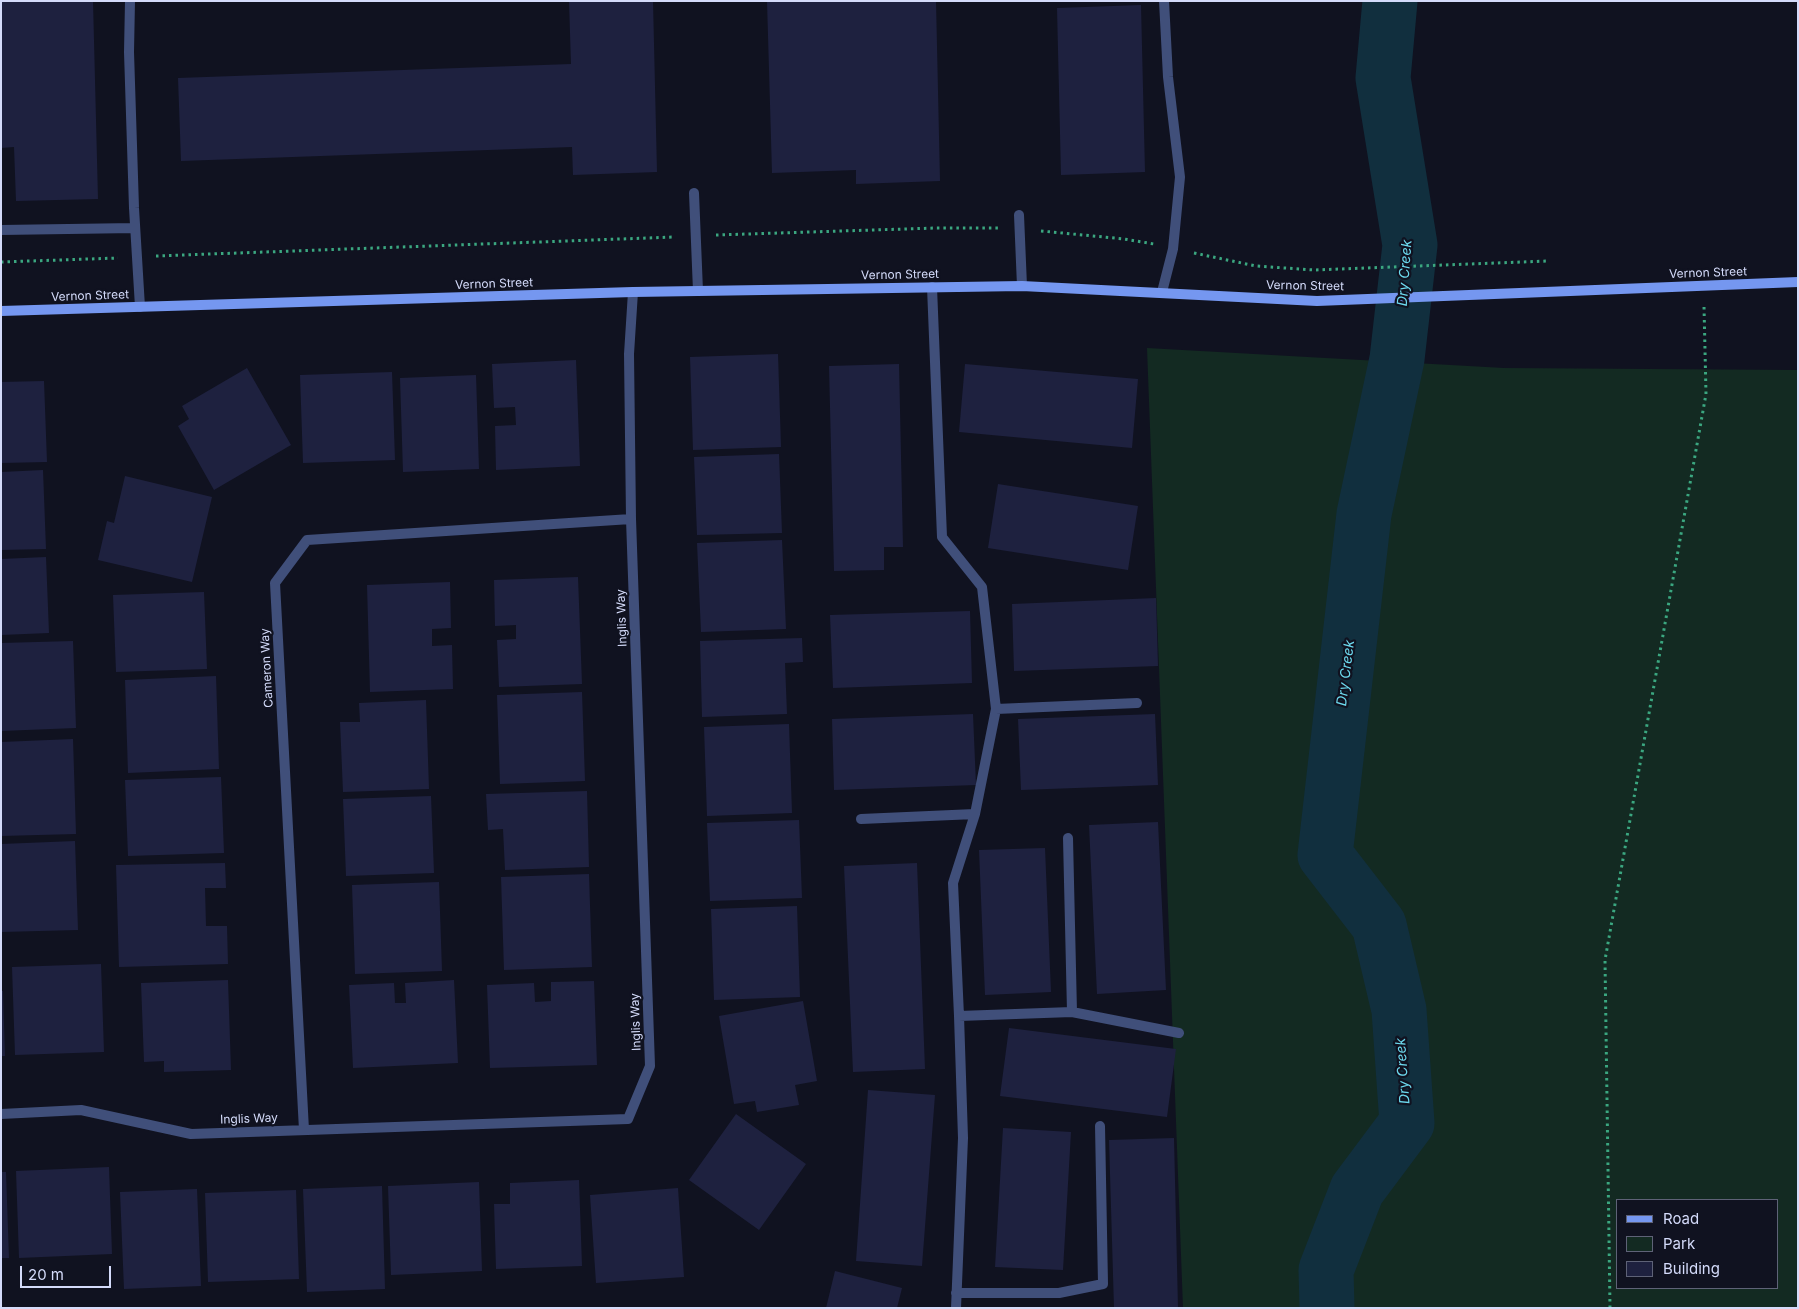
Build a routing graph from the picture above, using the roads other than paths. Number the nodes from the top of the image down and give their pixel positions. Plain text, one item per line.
1 (130, 1) edge
2 (1164, 1) edge
3 (694, 193) dead end
4 (1019, 215) dead end
5 (135, 228) junction
6 (1, 230) edge
7 (1798, 282) edge
8 (1022, 286) junction
9 (932, 287) junction
10 (698, 291) junction
11 (633, 292) junction
12 (1162, 292) junction
13 (140, 307) junction
14 (1, 312) edge
15 (631, 519) junction
16 (1137, 703) dead end
17 (996, 709) junction
18 (975, 814) junction
19 (860, 818) dead end
20 (1068, 838) dead end
21 (1072, 1012) junction
22 (959, 1016) junction
23 (1178, 1033) dead end
24 (1, 1114) edge
25 (1100, 1126) dead end
26 (304, 1130) junction
27 (956, 1293) junction
28 (956, 1308) edge

1 - 5 street
2 - 12 street
3 - 10 street
4 - 8 street
5 - 6 street
5 - 13 street
7 - 12 main road, Vernon Street
8 - 9 main road, Vernon Street
8 - 12 main road, Vernon Street
9 - 10 main road, Vernon Street
9 - 17 street
10 - 11 main road, Vernon Street
11 - 13 main road, Vernon Street
11 - 15 street, Inglis Way
13 - 14 main road, Vernon Street
15 - 26 street, Cameron Way
15 - 26 street, Inglis Way
16 - 17 street
17 - 18 street
18 - 19 street
18 - 22 street
20 - 21 street
21 - 22 street
21 - 23 street
22 - 27 street
24 - 26 street, Inglis Way
25 - 27 street
27 - 28 street

